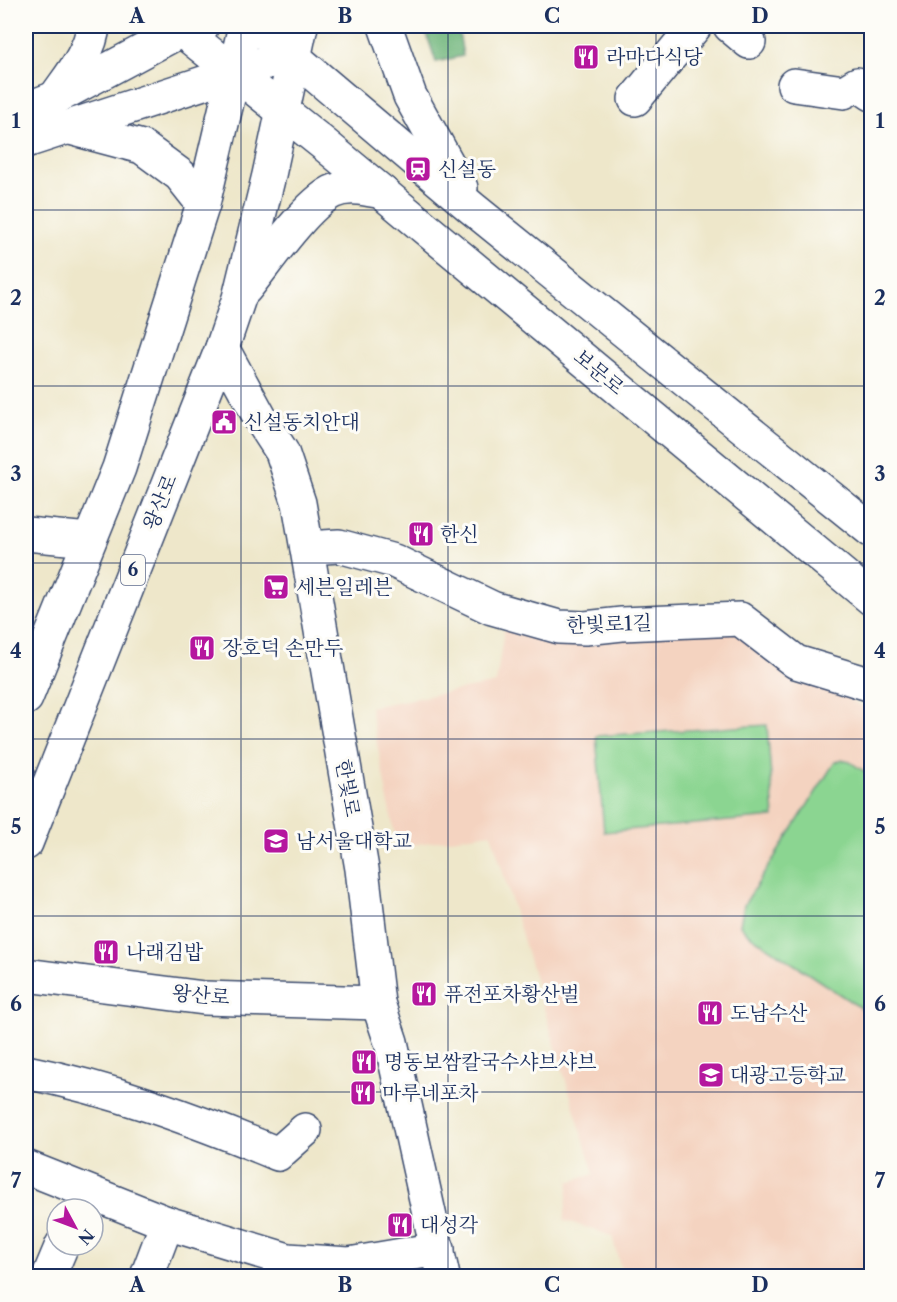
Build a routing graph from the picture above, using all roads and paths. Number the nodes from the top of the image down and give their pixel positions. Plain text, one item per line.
1 (93, 26) edge
2 (245, 26) edge
3 (256, 26) edge
4 (385, 26) edge
5 (187, 27) edge
6 (684, 31) edge
7 (296, 40) edge
8 (236, 72) junction
9 (794, 85) dead end
10 (872, 94) edge
11 (635, 99) dead end
12 (49, 111) edge
13 (281, 111) junction
14 (26, 141) edge
15 (414, 157) junction
16 (382, 192) junction
17 (203, 204) junction
18 (472, 207) junction
19 (238, 298) junction
20 (222, 348) junction
21 (872, 531) edge
22 (26, 534) edge
23 (89, 540) junction
24 (307, 548) junction
25 (872, 600) edge
26 (872, 686) edge
27 (26, 698) edge
28 (26, 843) edge
29 (26, 975) edge
30 (378, 1003) junction
31 (26, 1072) edge
32 (305, 1130) dead end
33 (26, 1167) edge
34 (77, 1197) edge
35 (105, 1206) edge
36 (167, 1223) junction
37 (57, 1257) edge
38 (440, 1263) edge
39 (50, 1276) edge
40 (147, 1276) edge

1 - 12 main road
2 - 8 main road
3 - 7 main road
4 - 18 main road
5 - 8 main road, 보문로
5 - 12 main road
6 - 11 main road
7 - 8 main road
7 - 13 main road, 왕산로
7 - 15 main road
8 - 12 main road
8 - 13 main road, 보문로
8 - 17 main road
9 - 10 main road
12 - 14 main road
12 - 17 main road
13 - 16 main road, 보문로
13 - 19 main road, 왕산로 / 6
15 - 16 main road
15 - 18 main road
16 - 19 main road
16 - 25 main road, 보문로
17 - 23 main road
18 - 21 main road
19 - 20 main road, 왕산로 / 6
20 - 24 main road, 한빛로
20 - 28 main road, 왕산로 / 6
22 - 23 main road
23 - 27 main road
24 - 26 main road, 한빛로1길
24 - 30 main road, 한빛로
29 - 30 main road, 왕산로
30 - 38 main road, 한빛로
31 - 32 main road
33 - 34 main road
35 - 36 main road
36 - 38 main road
36 - 40 main road
37 - 39 main road

